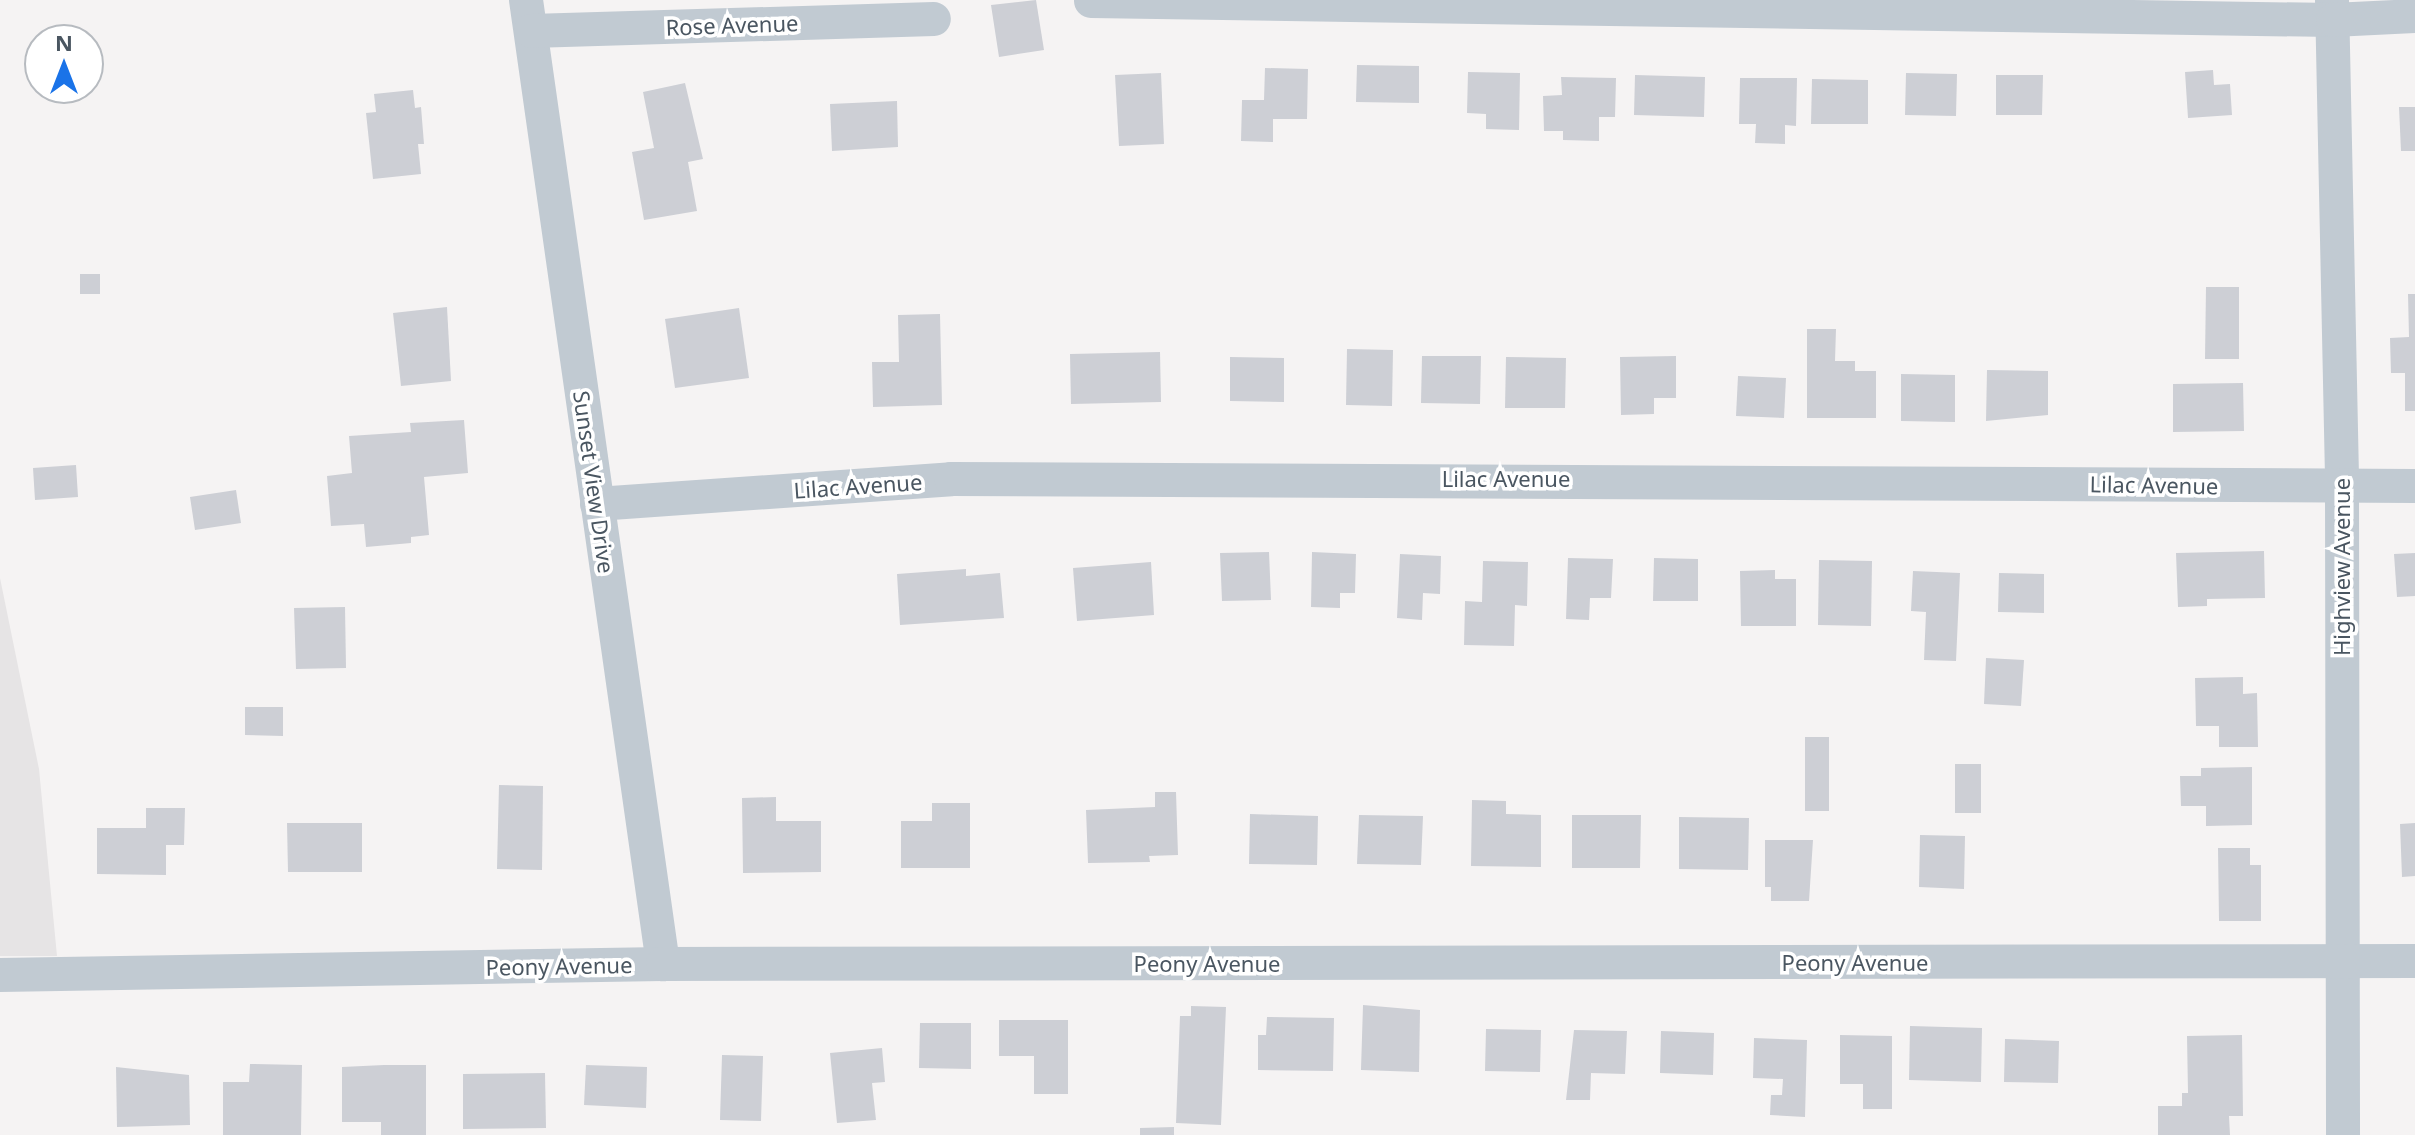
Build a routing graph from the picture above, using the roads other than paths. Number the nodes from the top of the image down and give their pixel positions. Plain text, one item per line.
1 (1091, 1) edge
2 (2333, 10) edge
3 (528, 16) edge
4 (2415, 16) edge
5 (934, 19) dead end
6 (2415, 486) edge
7 (2342, 488) junction
8 (597, 504) junction
9 (2415, 961) edge
10 (2339, 963) junction
11 (663, 964) junction
12 (0, 975) edge
13 (2343, 1135) edge

1 - 2 street
2 - 4 street
2 - 7 street, Highview Avenue
3 - 5 street, Rose Avenue
3 - 8 street, Sunset View Drive
6 - 7 street, Lilac Avenue
7 - 8 street, Lilac Avenue
7 - 10 street, Highview Avenue
8 - 11 street, Sunset View Drive
9 - 10 street, Peony Avenue
10 - 11 street, Peony Avenue
10 - 13 street, Highview Avenue
11 - 12 street, Peony Avenue

